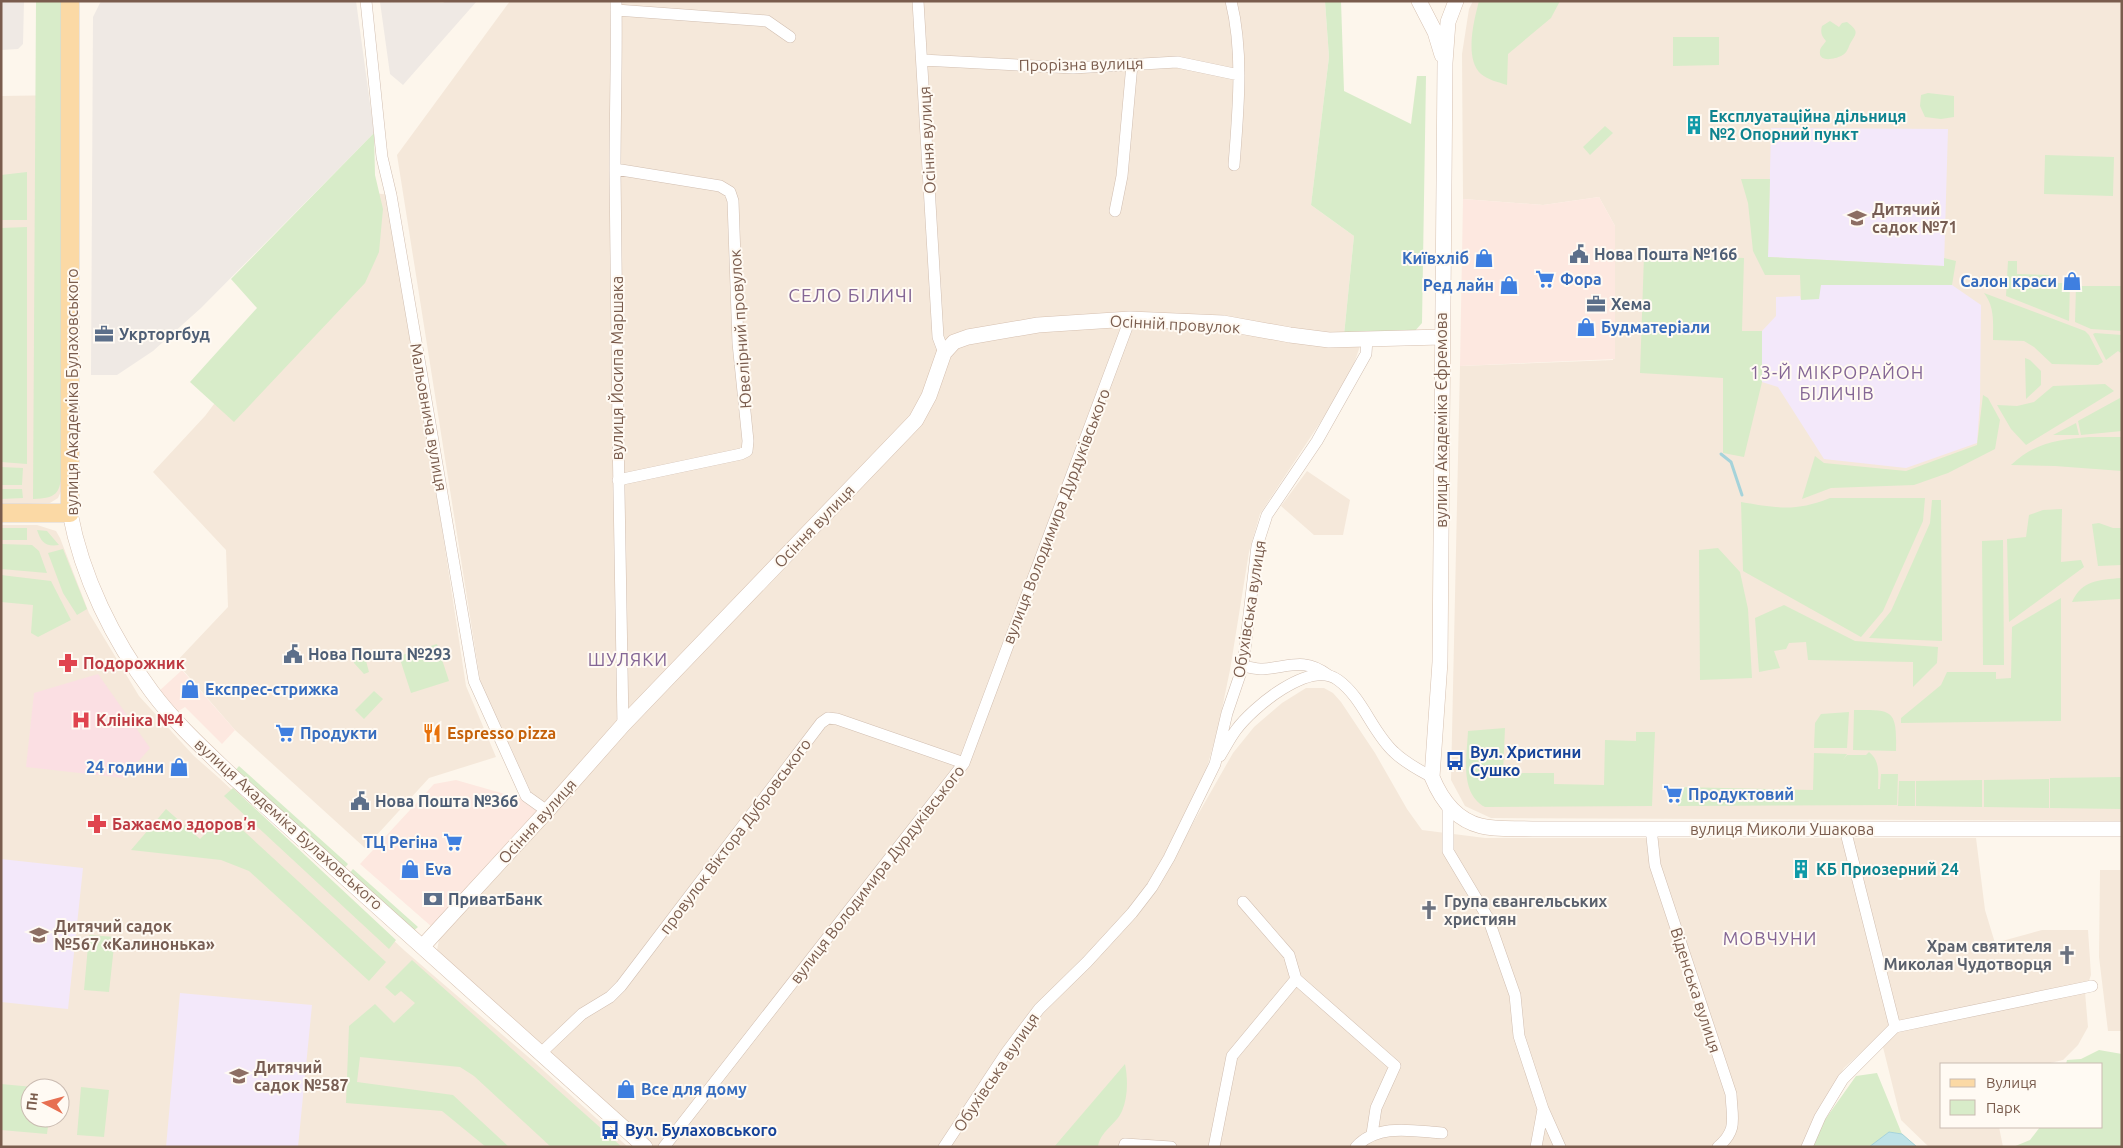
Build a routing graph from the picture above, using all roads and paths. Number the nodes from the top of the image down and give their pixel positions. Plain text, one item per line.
1 (70, 1) edge
2 (366, 1) edge
3 (918, 1) edge
4 (1231, 1) edge
5 (1419, 1) edge
6 (1456, 1) edge
7 (616, 6) edge
8 (790, 37) dead end
9 (922, 60) junction
10 (1445, 63) junction
11 (1132, 64) junction
12 (1239, 75) junction
13 (1234, 165) dead end
14 (615, 169) junction
15 (1115, 211) dead end
16 (1130, 319) junction
17 (1442, 337) junction
18 (1367, 339) junction
19 (944, 354) junction
20 (618, 480) junction
21 (1, 513) edge
22 (70, 513) junction
23 (1243, 666) junction
24 (1328, 675) junction
25 (623, 725) junction
26 (964, 763) junction
27 (1215, 764) junction
28 (1432, 777) junction
29 (1448, 806) junction
30 (547, 811) junction
31 (1651, 828) junction
32 (1845, 829) junction
33 (2122, 829) edge
34 (1243, 902) dead end
35 (423, 946) junction
36 (1296, 979) junction
37 (2092, 986) dead end
38 (1896, 1027) junction
39 (541, 1053) junction
40 (1543, 1109) junction
41 (1442, 1133) dead end
42 (1372, 1134) junction
43 (645, 1147) edge
44 (664, 1147) edge
45 (944, 1147) edge
46 (1124, 1147) edge
47 (1172, 1147) edge
48 (1214, 1147) edge
49 (1356, 1147) edge
50 (1536, 1147) edge
51 (1560, 1147) edge
52 (1718, 1147) edge
53 (1807, 1147) edge

1 - 22 main road, вулиця Академіка Булаховського
2 - 30 street, Мальовнича вулиця
3 - 9 street, Осіння вулиця
4 - 12 street
5 - 10 street, вулиця Академіка Єфремова
6 - 10 street, вулиця Академіка Єфремова
7 - 8 street, вулиця Йосипа Маршака
7 - 14 street, вулиця Йосипа Маршака
9 - 11 street, Прорізна вулиця
9 - 19 street, Осіння вулиця
10 - 17 street, вулиця Академіка Єфремова
11 - 12 street, Прорізна вулиця
11 - 15 street
12 - 13 street
14 - 20 street, вулиця Йосипа Маршака
14 - 20 street, Ювелірний провулок
16 - 18 street, Осінній провулок
16 - 19 street, Осінній провулок
16 - 26 street, вулиця Володимира Дурдуківського
17 - 18 street, Осінній провулок
17 - 28 street, вулиця Академіка Єфремова
18 - 23 street, Обухівська вулиця
19 - 25 street, Осіння вулиця
20 - 25 street, вулиця Йосипа Маршака
21 - 22 main road
22 - 35 street, вулиця Академіка Булаховського
23 - 24 street
23 - 27 street, Обухівська вулиця
24 - 27 street
24 - 28 street
25 - 30 street, Осіння вулиця
26 - 39 street, провулок Віктора Дубровського
26 - 44 street, вулиця Володимира Дурдуківського
27 - 45 street, Обухівська вулиця
28 - 29 street
29 - 31 street, вулиця Миколи Ушакова
29 - 40 street
30 - 35 street, Осіння вулиця
31 - 32 street, вулиця Миколи Ушакова
31 - 52 street, Віденська вулиця
32 - 33 street, вулиця Миколи Ушакова
32 - 38 street
34 - 36 street
35 - 39 street, вулиця Академіка Булаховського
36 - 42 street
36 - 48 street
37 - 38 street
38 - 53 street
39 - 43 street, вулиця Академіка Булаховського
40 - 50 street
40 - 51 street
41 - 42 street
42 - 49 street
46 - 47 street

